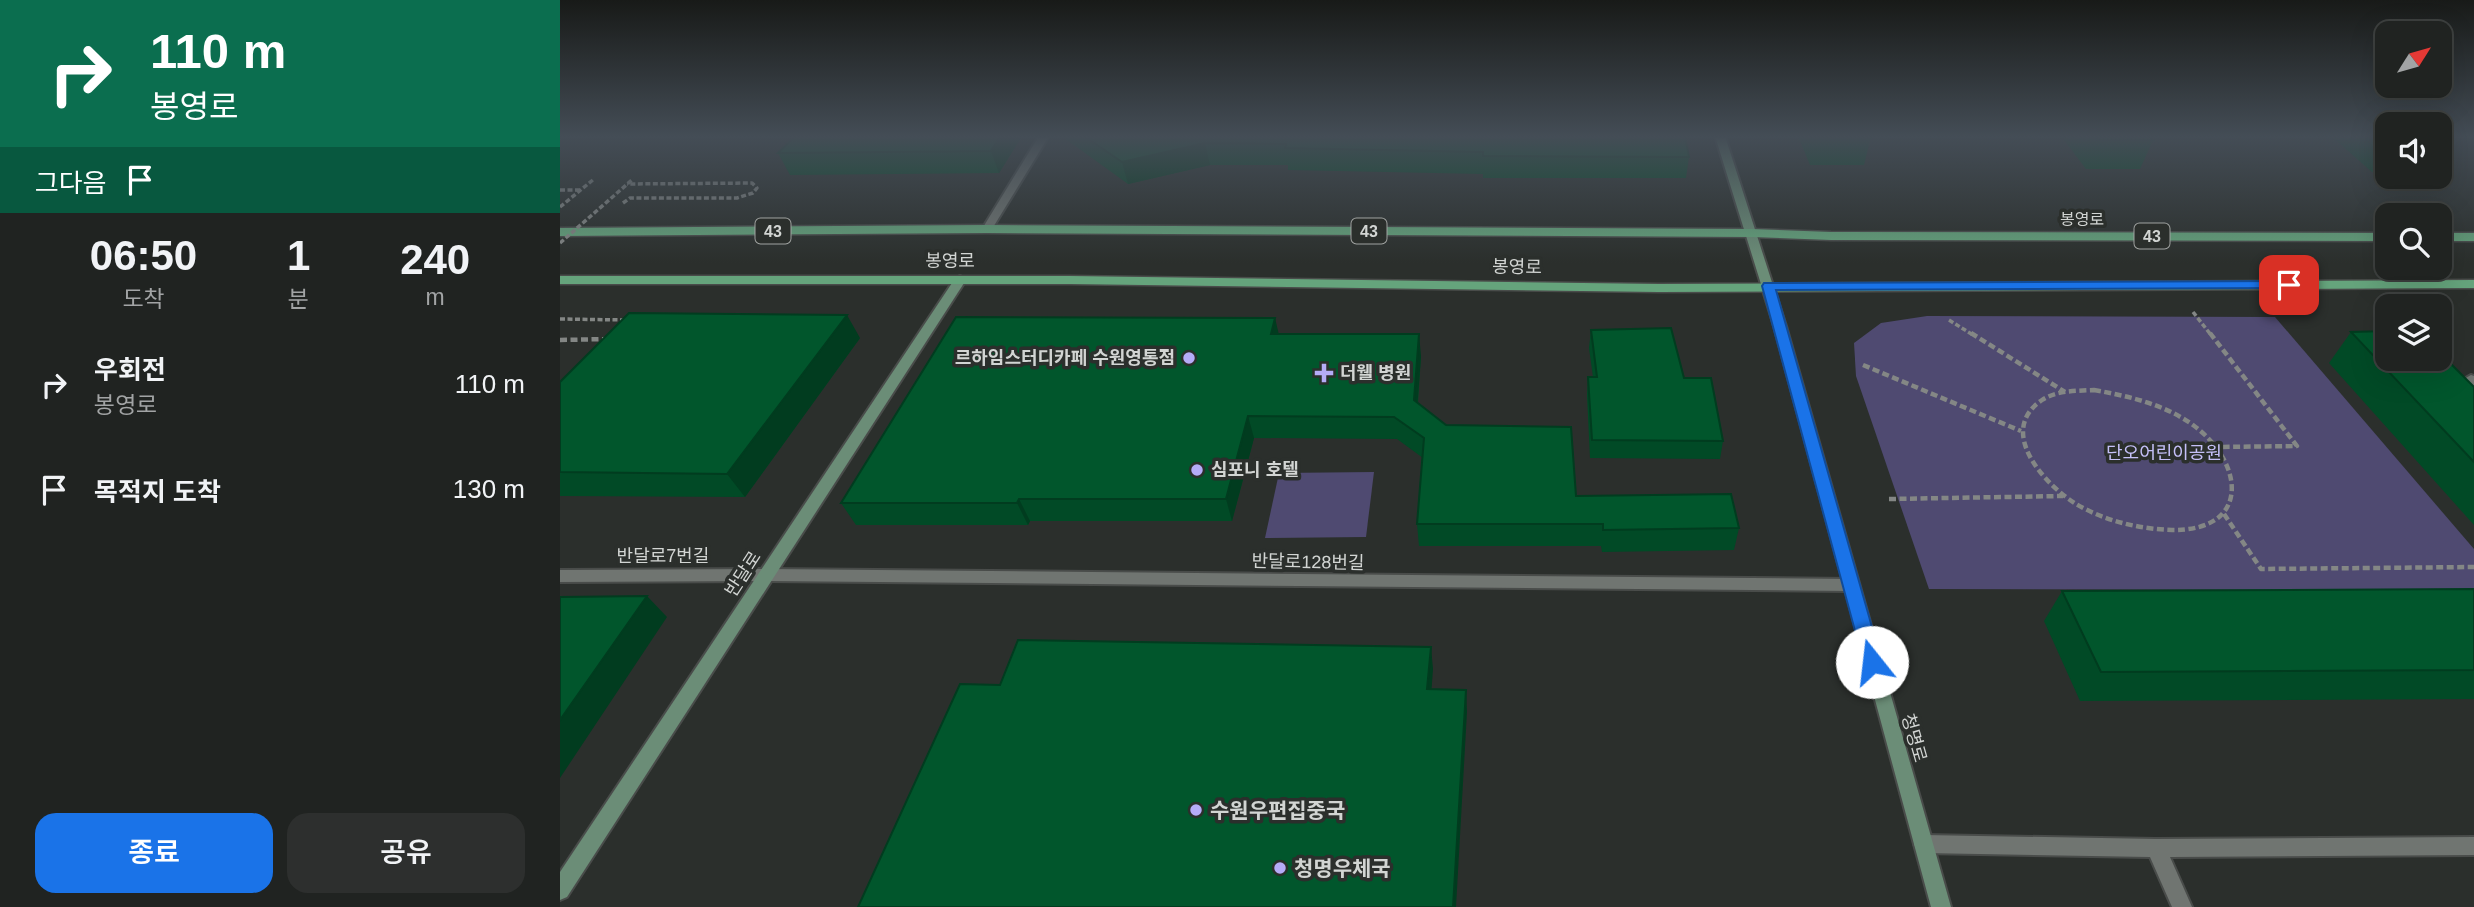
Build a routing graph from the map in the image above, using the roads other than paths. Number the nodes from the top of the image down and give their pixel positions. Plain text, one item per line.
1 (1018, 178) edge
2 (1734, 178) edge
3 (987, 229) junction
4 (560, 232) edge
5 (1752, 233) junction
6 (2375, 237) edge
7 (2452, 237) edge
8 (2474, 237) edge
9 (560, 280) edge
10 (960, 280) junction
11 (2474, 284) edge
12 (1768, 286) junction
13 (766, 575) junction
14 (560, 576) edge
15 (1850, 585) junction
16 (1924, 844) junction
17 (2474, 846) edge
18 (2156, 848) junction
19 (560, 890) edge
20 (1941, 907) edge
21 (2182, 907) edge

1 - 3 street
2 - 5 street, 청명로
3 - 4 main road, 봉영로 / 43
3 - 5 main road, 봉영로 / 43
5 - 6 main road, 봉영로 / 43
5 - 12 street, 청명로
7 - 8 main road
9 - 10 main road, 봉영로
10 - 12 main road, 봉영로
10 - 13 street, 반달로
11 - 12 main road, 봉영로
12 - 15 street, 청명로
13 - 14 street, 반달로7번길
13 - 15 street, 반달로128번길
13 - 19 street, 반달로
15 - 16 street, 청명로
16 - 18 street
16 - 20 street, 청명로
17 - 18 street
18 - 21 street

